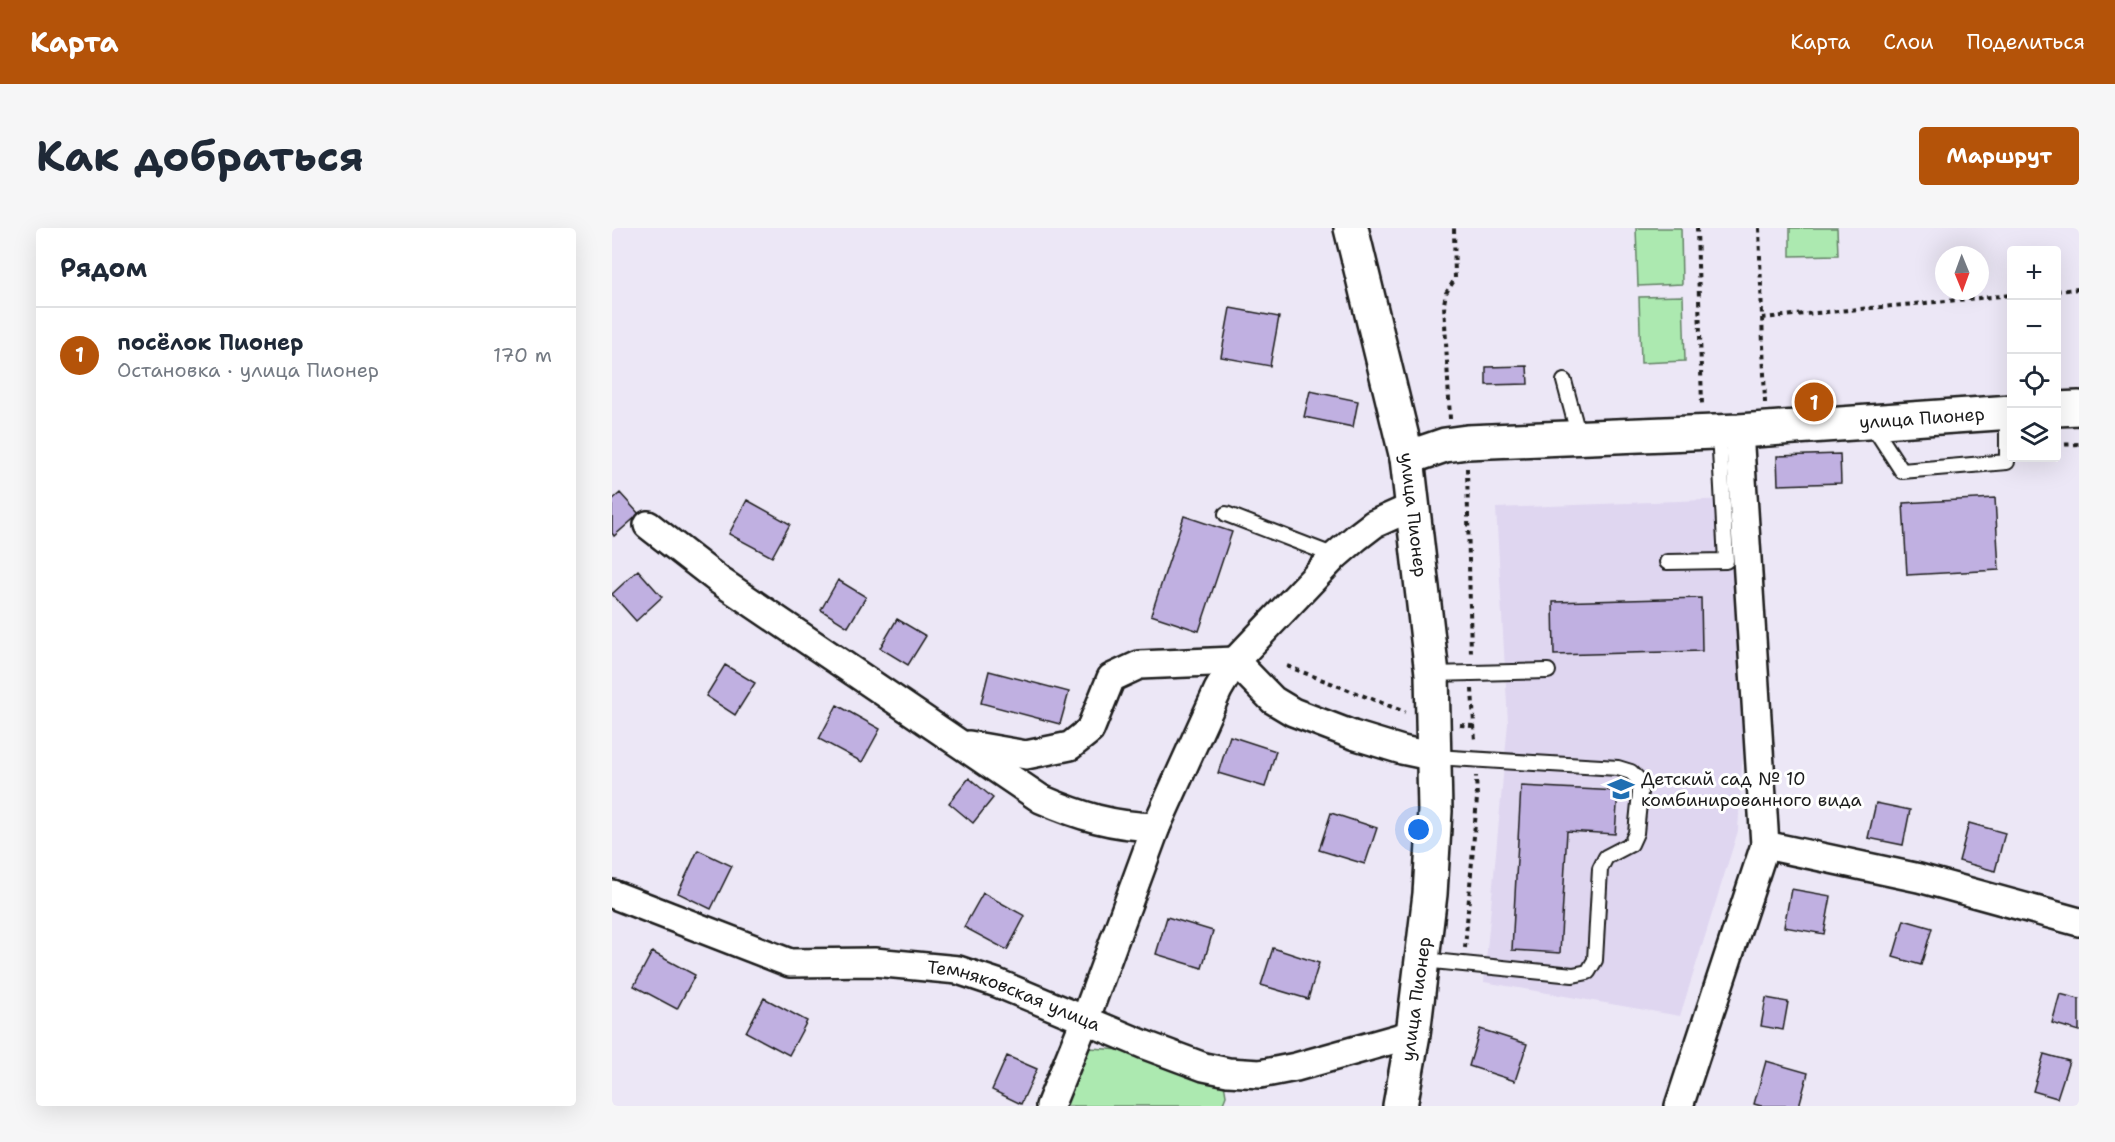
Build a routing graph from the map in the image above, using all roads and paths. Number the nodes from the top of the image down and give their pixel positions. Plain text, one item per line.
1 (1350, 228) edge
2 (1454, 228) edge
3 (1697, 228) edge
4 (1759, 228) edge
5 (2079, 289) edge
6 (2061, 291) edge
7 (2007, 295) edge
8 (1762, 318) junction
9 (1564, 381) dead end
10 (1765, 406) dead end
11 (2079, 408) edge
12 (2061, 409) edge
13 (2007, 412) edge
14 (1870, 422) junction
15 (1720, 425) junction
16 (1579, 437) junction
17 (1467, 442) junction
18 (2079, 444) edge
19 (2061, 445) edge
20 (1407, 458) junction
21 (2007, 462) edge
22 (1412, 507) junction
23 (1226, 514) dead end
24 (648, 525) dead end
25 (1335, 556) junction
26 (1667, 562) dead end
27 (1235, 661) junction
28 (1287, 666) dead end
29 (1548, 671) dead end
30 (1472, 673) junction
31 (1432, 674) junction
32 (1414, 716) dead end
33 (960, 744) junction
34 (1435, 757) junction
35 (1476, 759) junction
36 (1156, 826) junction
37 (1765, 845) junction
38 (612, 894) edge
39 (2079, 922) edge
40 (1423, 960) junction
41 (1464, 964) junction
42 (1085, 1020) junction
43 (1413, 1034) junction
44 (1050, 1106) edge
45 (1400, 1106) edge
46 (1679, 1106) edge

1 - 20 street
2 - 17 path
3 - 15 path
4 - 8 path
5 - 6 path
7 - 8 path
8 - 10 path
9 - 16 lane
11 - 12 street
13 - 14 street, улица Пионер
14 - 15 street, улица Пионер
14 - 21 lane
15 - 16 street, улица Пионер
15 - 26 lane
15 - 37 street
16 - 17 street, улица Пионер
17 - 20 street, улица Пионер
17 - 30 path
18 - 19 path
20 - 22 street, улица Пионер
22 - 25 street
22 - 31 street, улица Пионер
23 - 25 lane
24 - 33 street
25 - 27 street
27 - 33 street
27 - 34 street
27 - 36 street
28 - 32 path
29 - 30 lane
30 - 31 lane
30 - 35 path
31 - 34 street, улица Пионер
33 - 36 street
34 - 35 lane
34 - 40 street, улица Пионер
35 - 41 path
35 - 41 lane
36 - 42 street
37 - 39 street
37 - 46 street
38 - 42 street, Темняковская улица
40 - 41 lane
40 - 43 street, улица Пионер
42 - 43 street, Темняковская улица
42 - 44 street
43 - 45 street, улица Пионер

